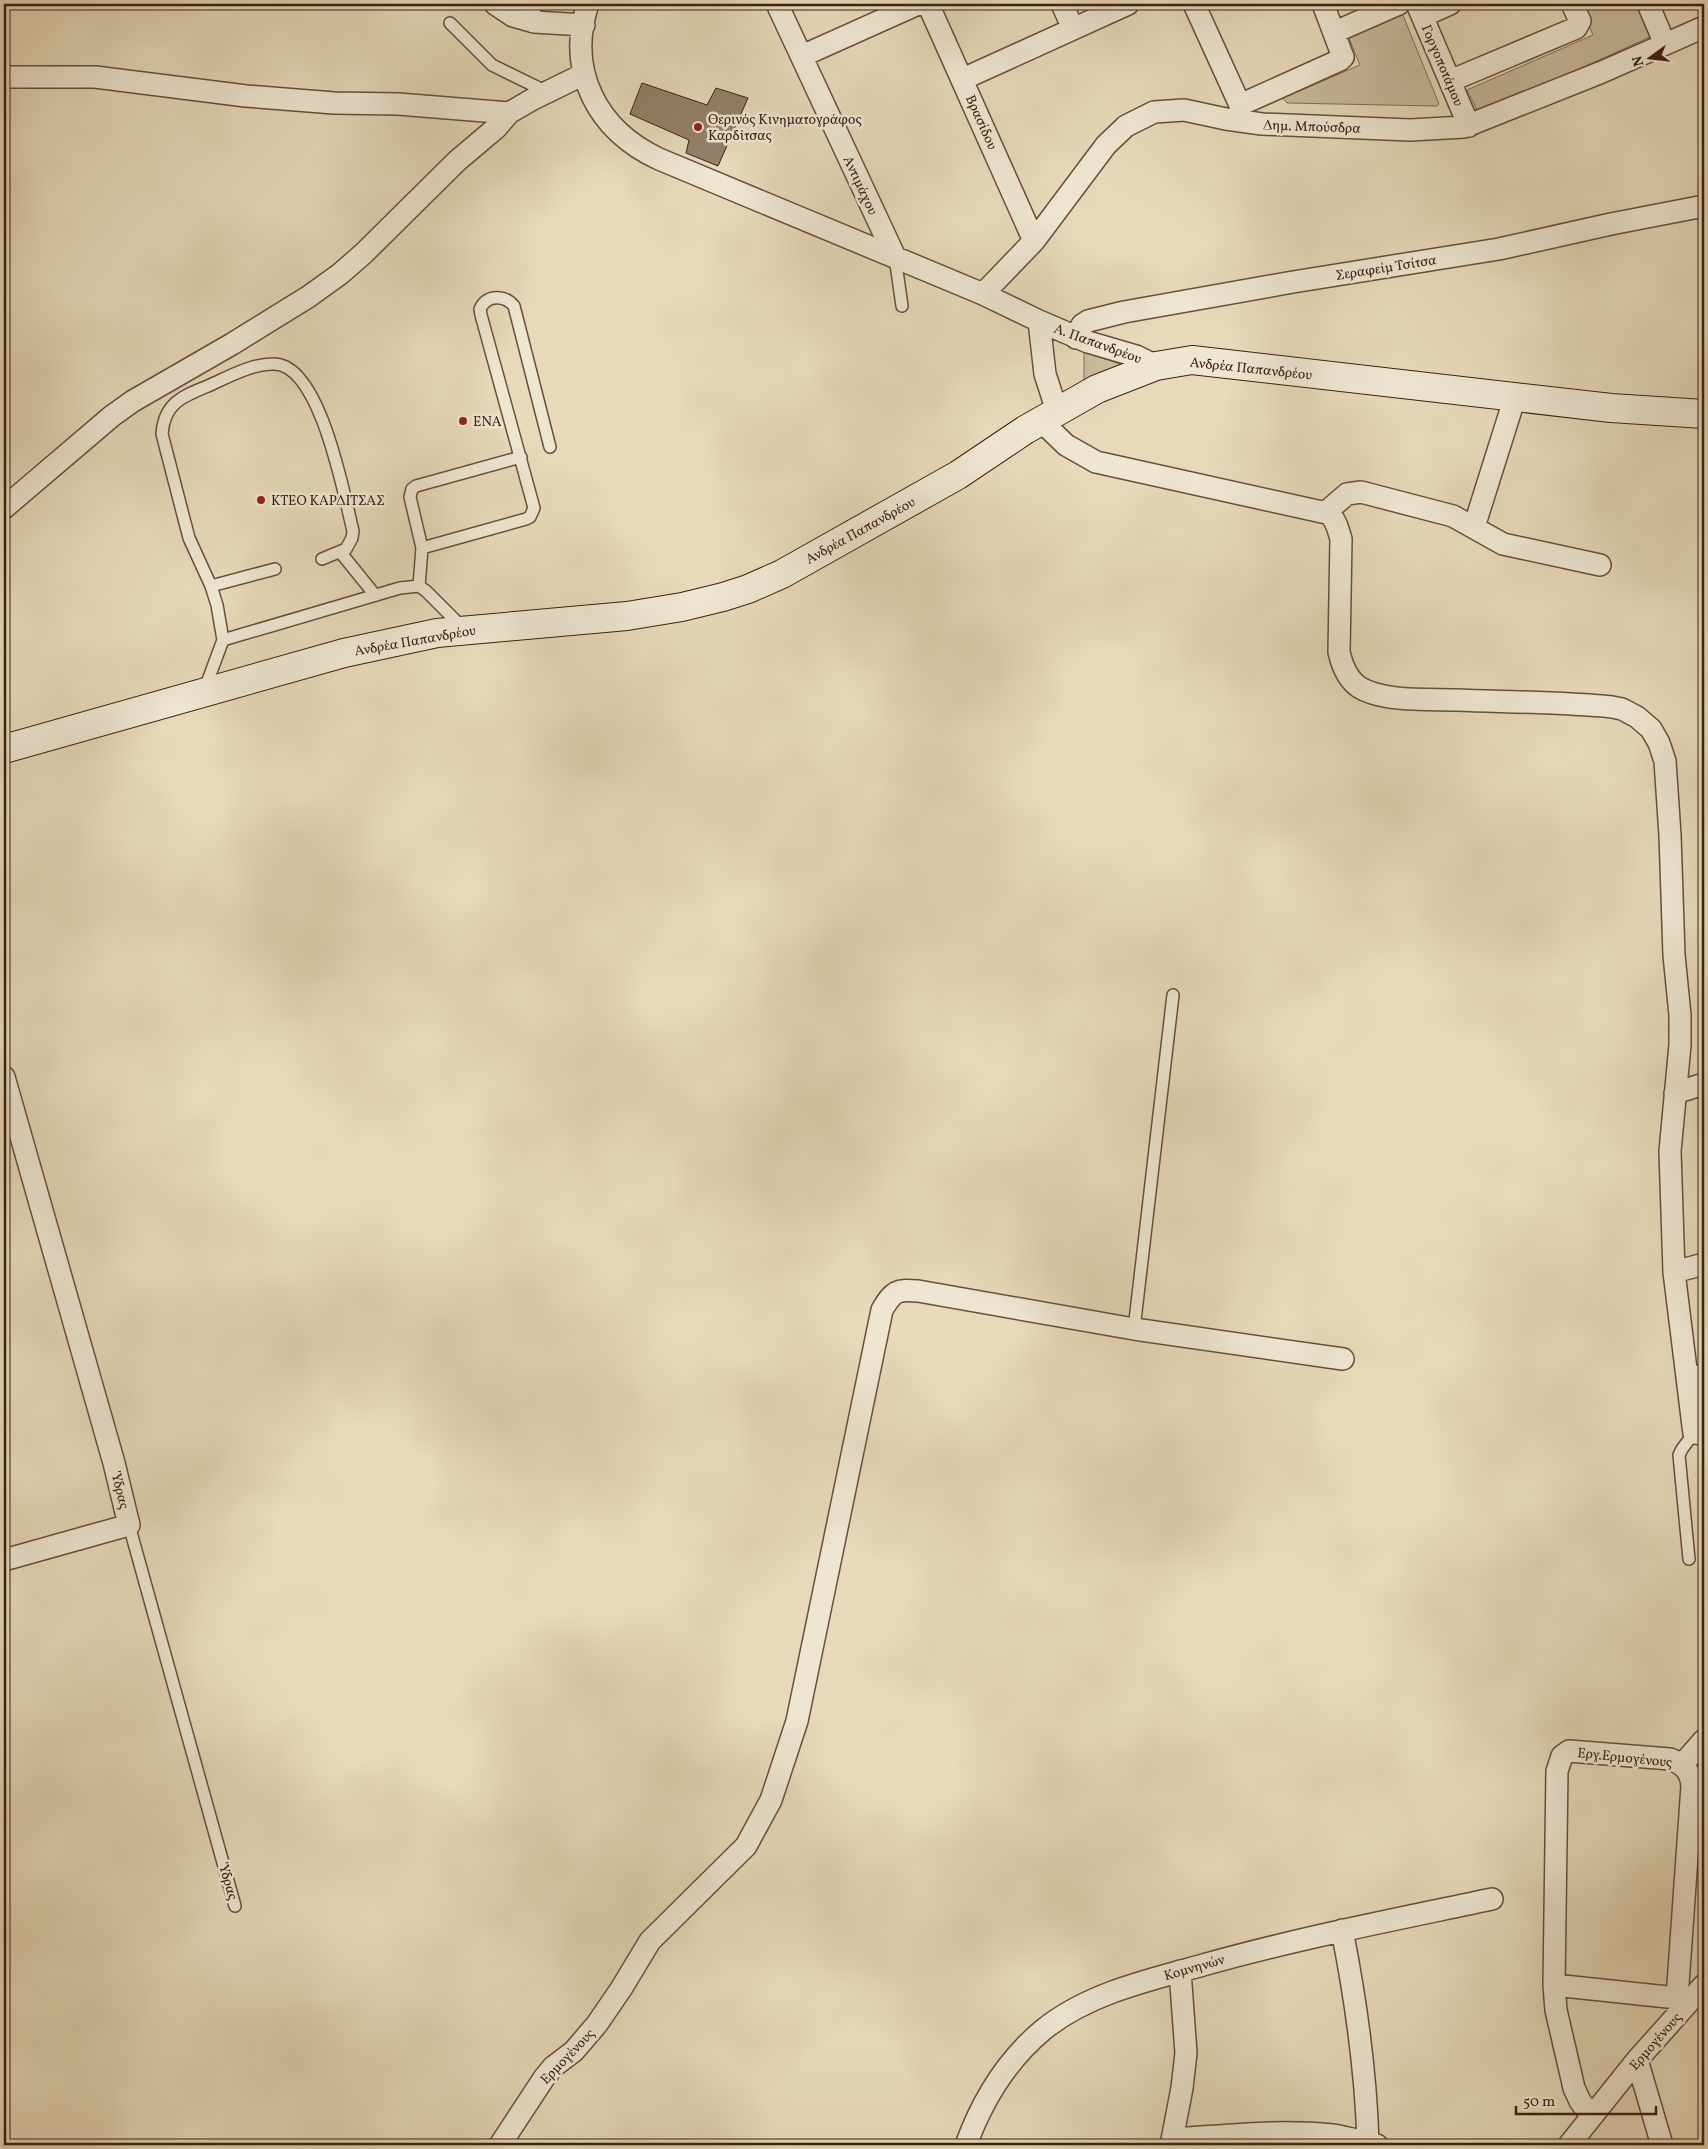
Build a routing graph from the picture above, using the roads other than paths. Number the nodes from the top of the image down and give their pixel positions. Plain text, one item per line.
1 (495, 4) edge
2 (588, 4) edge
3 (777, 4) edge
4 (918, 4) edge
5 (928, 4) edge
6 (1062, 4) edge
7 (1128, 4) edge
8 (1194, 4) edge
9 (1323, 4) edge
10 (1399, 4) edge
11 (1450, 4) edge
12 (1648, 4) edge
13 (1420, 10) edge
14 (530, 13) edge
15 (1576, 13) edge
16 (450, 23) dead end
17 (584, 25) junction
18 (1704, 27) edge
19 (1073, 29) junction
20 (1335, 32) junction
21 (1665, 44) junction
22 (802, 56) junction
23 (584, 74) junction
24 (4, 77) edge
25 (963, 79) junction
26 (1450, 81) junction
27 (547, 92) junction
28 (509, 113) junction
29 (1240, 114) junction
30 (1469, 126) junction
31 (1704, 206) edge
32 (1034, 241) junction
33 (895, 257) junction
34 (984, 294) junction
35 (902, 306) dead end
36 (1039, 321) junction
37 (1076, 338) junction
38 (1156, 366) junction
39 (1515, 397) junction
40 (1704, 414) edge
41 (1049, 416) junction
42 (550, 447) dead end
43 (521, 457) junction
44 (4, 508) edge
45 (1326, 512) junction
46 (1474, 527) junction
47 (422, 548) junction
48 (341, 553) junction
49 (322, 559) dead end
50 (1600, 565) dead end
51 (276, 569) dead end
52 (211, 586) junction
53 (419, 586) junction
54 (375, 595) junction
55 (464, 630) junction
56 (222, 640) junction
57 (204, 692) junction
58 (4, 749) edge
59 (1173, 995) dead end
60 (4, 1077) edge
61 (1704, 1084) edge
62 (1675, 1093) junction
63 (1704, 1264) edge
64 (1674, 1272) junction
65 (1134, 1329) junction
66 (1342, 1359) dead end
67 (1696, 1376) edge
68 (1697, 1431) edge
69 (130, 1525) junction
70 (1689, 1558) dead end
71 (4, 1560) edge
72 (1704, 1740) edge
73 (1682, 1765) junction
74 (1492, 1899) dead end
75 (235, 1906) dead end
76 (1342, 1930) junction
77 (1180, 1971) junction
78 (1554, 1985) junction
79 (1704, 1985) edge
80 (1681, 2002) junction
81 (1638, 2060) junction
82 (1591, 2116) junction
83 (1172, 2142) edge
84 (1373, 2144) edge
85 (500, 2145) edge
86 (966, 2145) edge
87 (1570, 2145) edge
88 (1662, 2145) edge

1 - 14 street
2 - 17 street, Α. Παπανδρέου
3 - 22 street, Αντιμάχου
4 - 22 street
5 - 25 street, Βρασίδου
6 - 19 street
7 - 19 street
8 - 29 street
9 - 20 street
10 - 20 street
11 - 13 street
12 - 21 street
13 - 26 street, Γοργοποτάμου
14 - 17 street
15 - 26 street
16 - 27 lane
17 - 23 street, Α. Παπανδρέου
18 - 21 street, Δημ. Μπούσδρα
19 - 25 street
20 - 29 street
21 - 30 street, Δημ. Μπούσδρα
22 - 33 street, Αντιμάχου
23 - 27 street
23 - 33 street, Α. Παπανδρέου
24 - 28 street
25 - 32 street, Βρασίδου
26 - 30 street, Γοργοποτάμου
27 - 28 street
28 - 44 street
29 - 30 street, Δημ. Μπούσδρα
29 - 32 street, Δημ. Μπούσδρα
31 - 37 street, Σεραφείμ Τσίτσα
32 - 34 street, Δημ. Μπούσδρα
33 - 34 street, Α. Παπανδρέου
33 - 35 lane
34 - 36 street, Α. Παπανδρέου
36 - 37 street, Α. Παπανδρέου
36 - 41 street
37 - 38 street, Α. Παπανδρέου
38 - 39 main road, Ανδρέα Παπανδρέου
38 - 41 main road, Ανδρέα Παπανδρέου
39 - 40 main road, Ανδρέα Παπανδρέου
39 - 46 street
41 - 45 street
41 - 55 main road, Ανδρέα Παπανδρέου
42 - 43 lane
43 - 47 lane
43 - 47 lane
45 - 46 street
45 - 62 street
46 - 50 street
47 - 53 lane
48 - 49 lane
48 - 52 lane
48 - 54 lane
51 - 52 lane
52 - 56 lane
53 - 54 lane
53 - 55 lane
54 - 56 lane
55 - 57 main road, Ανδρέα Παπανδρέου
56 - 57 lane
57 - 58 main road, Ανδρέα Παπανδρέου
59 - 65 lane
60 - 69 street, Ύδρας
61 - 62 street
62 - 64 street
63 - 64 street
64 - 67 street
65 - 66 street, Ερμογένους
65 - 85 street, Ερμογένους
67 - 68 street
68 - 70 lane
69 - 71 street
69 - 75 lane, Ύδρας
72 - 73 street
73 - 78 street, Εργ.Ερμογένους
73 - 80 street, Εργ.Ερμογένους
74 - 76 street, Κομνηνών
76 - 77 street, Κομνηνών
76 - 84 street
77 - 83 street
77 - 86 street, Κομνηνών
78 - 80 street
78 - 82 street, Εργ.Ερμογένους
79 - 80 street, Ερμογένους
80 - 81 street, Ερμογένους
81 - 82 street, Ερμογένους
81 - 88 street
82 - 87 street, Ερμογένους
83 - 84 street

